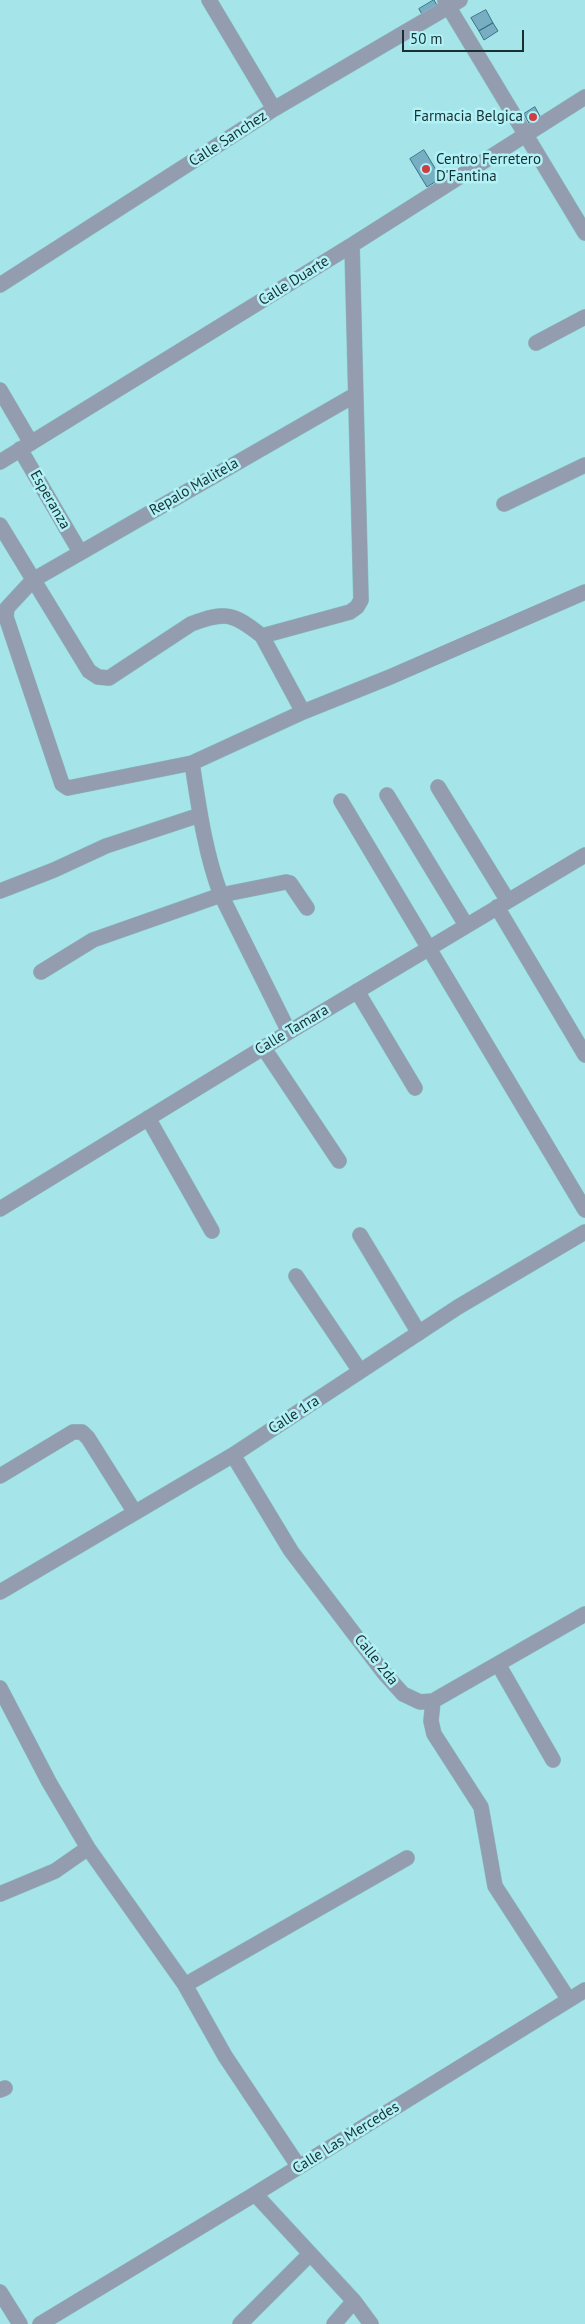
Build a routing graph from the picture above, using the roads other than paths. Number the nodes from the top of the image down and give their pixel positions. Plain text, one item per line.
1 (209, 0) edge
2 (451, 3) edge
3 (585, 97) edge
4 (274, 109) junction
5 (524, 134) junction
6 (585, 232) edge
7 (352, 245) junction
8 (0, 285) edge
9 (585, 317) edge
10 (536, 343) dead end
11 (0, 390) edge
12 (355, 395) junction
13 (26, 446) junction
14 (0, 462) edge
15 (581, 467) edge
16 (504, 504) dead end
17 (0, 525) edge
18 (80, 552) junction
19 (33, 580) junction
20 (585, 592) edge
21 (20, 594) junction
22 (0, 603) edge
23 (262, 636) junction
24 (303, 712) junction
25 (192, 763) junction
26 (438, 787) dead end
27 (387, 795) dead end
28 (341, 801) dead end
29 (200, 815) junction
30 (585, 856) edge
31 (0, 891) edge
32 (221, 895) junction
33 (503, 904) junction
34 (307, 908) dead end
35 (466, 925) junction
36 (428, 948) junction
37 (41, 972) dead end
38 (357, 991) junction
39 (289, 1032) junction
40 (264, 1047) junction
41 (585, 1055) edge
42 (415, 1088) dead end
43 (148, 1118) junction
44 (339, 1161) dead end
45 (0, 1208) edge
46 (585, 1210) edge
47 (212, 1231) dead end
48 (585, 1232) edge
49 (360, 1235) dead end
50 (296, 1276) dead end
51 (419, 1333) junction
52 (360, 1371) junction
53 (233, 1455) junction
54 (0, 1476) edge
55 (134, 1512) junction
56 (0, 1592) edge
57 (585, 1614) edge
58 (498, 1664) junction
59 (0, 1688) edge
60 (433, 1701) junction
61 (553, 1760) dead end
62 (88, 1848) junction
63 (407, 1858) dead end
64 (0, 1894) edge
65 (185, 1985) junction
66 (585, 1990) edge
67 (569, 2000) junction
68 (299, 2167) junction
69 (254, 2194) junction
70 (310, 2254) junction
71 (0, 2292) edge
72 (354, 2301) junction
73 (20, 2324) edge
74 (40, 2324) edge
75 (240, 2324) edge
76 (334, 2324) edge
77 (371, 2324) edge

1 - 4 street
2 - 4 street, Calle Sanchez
2 - 5 street
3 - 5 street, Calle Duarte
4 - 8 street, Calle Sanchez
5 - 6 street
5 - 7 street, Calle Duarte
7 - 12 street
7 - 13 street, Calle Duarte
9 - 10 street
11 - 13 street, Esperanza
12 - 18 street, Repalo Malitela
12 - 23 street
13 - 14 street, Calle Duarte
13 - 18 street, Esperanza
15 - 16 street
17 - 19 street
18 - 19 street, Repalo Malitela
19 - 21 street, Repalo Malitela
19 - 23 street
20 - 24 street
21 - 22 street
21 - 25 street
23 - 24 street
24 - 25 street
25 - 29 street
26 - 33 street
27 - 35 street
28 - 36 street
29 - 31 street
29 - 32 street
30 - 33 street, Calle Tamara
32 - 34 street
32 - 37 street
32 - 39 street
33 - 35 street, Calle Tamara
33 - 41 street
35 - 36 street, Calle Tamara
36 - 38 street, Calle Tamara
36 - 46 street
38 - 39 street, Calle Tamara
38 - 42 street
39 - 40 street, Calle Tamara
40 - 43 street, Calle Tamara
40 - 44 street
43 - 45 street, Calle Tamara
43 - 47 street
48 - 51 street, Calle 1ra
49 - 51 street
50 - 52 street
51 - 52 street, Calle 1ra
52 - 53 street, Calle 1ra
53 - 55 street, Calle 1ra
53 - 60 street, Calle 2da
54 - 55 street
55 - 56 street, Calle 1ra
57 - 58 street
58 - 60 street
58 - 61 street
59 - 62 street
60 - 67 street
62 - 64 street
62 - 65 street
63 - 65 street
65 - 68 street
66 - 67 street, Calle Las Mercedes
67 - 68 street, Calle Las Mercedes
68 - 69 street, Calle Las Mercedes
69 - 70 street
69 - 74 street, Calle Las Mercedes
70 - 72 street
70 - 75 street
71 - 73 street
72 - 76 street
72 - 77 street

